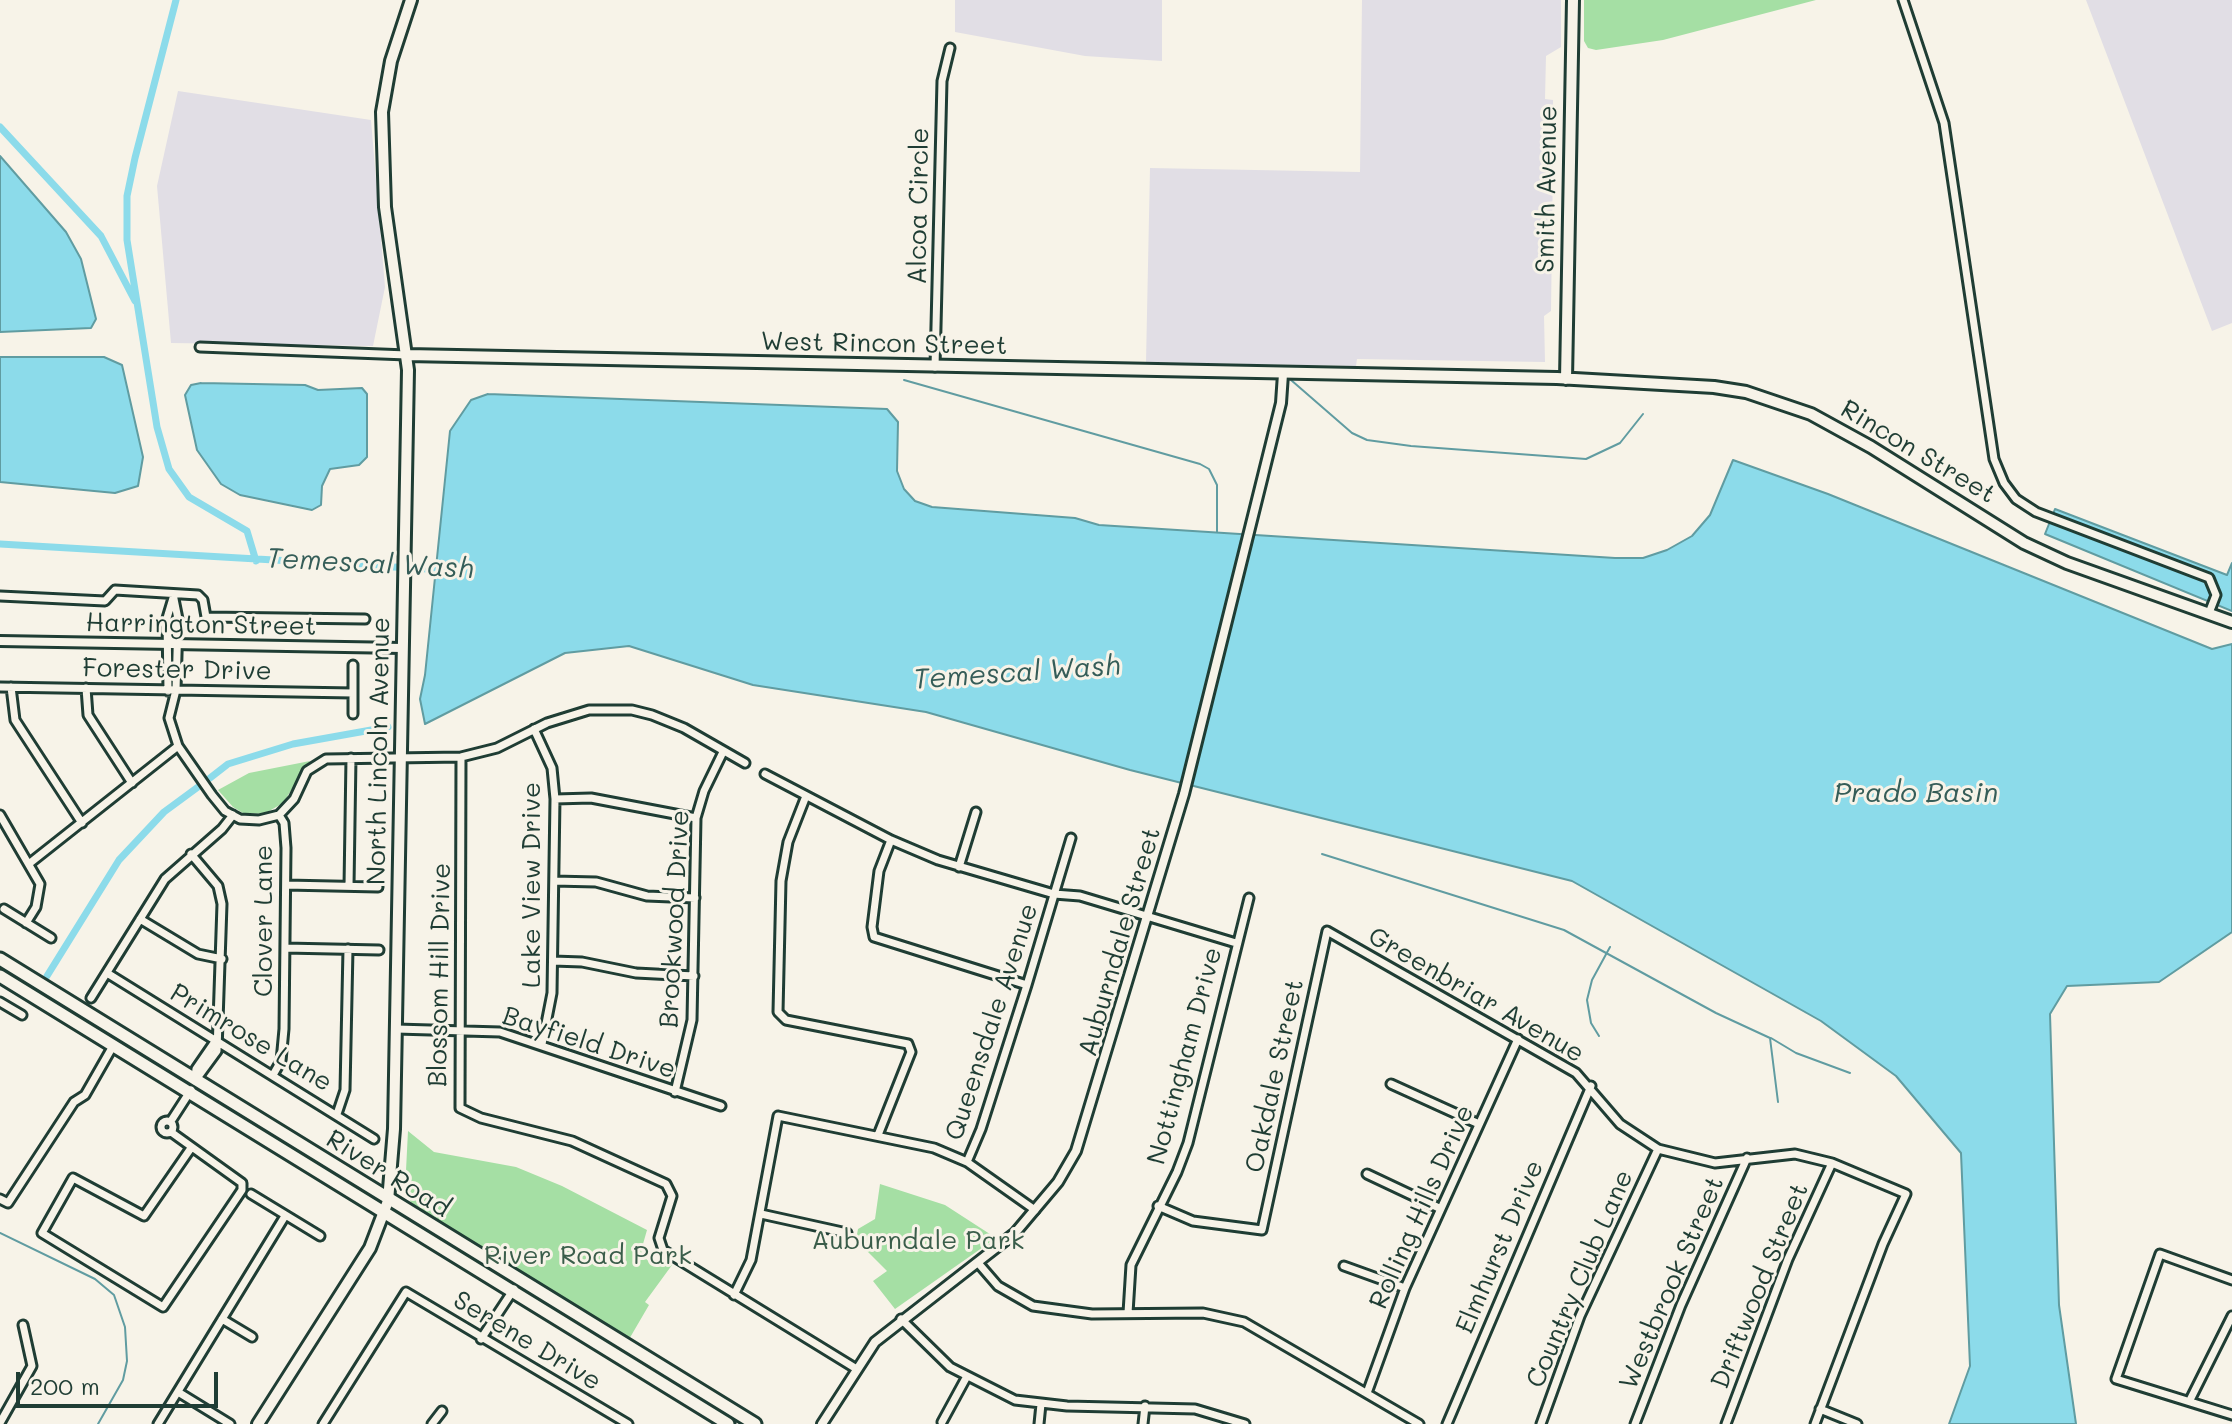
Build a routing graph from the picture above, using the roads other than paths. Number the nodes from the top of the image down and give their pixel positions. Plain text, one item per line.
1 (411, 0) edge
2 (1573, 0) edge
3 (1903, 0) edge
4 (950, 48) dead end
5 (200, 347) dead end
6 (407, 355) junction
7 (935, 367) junction
8 (1283, 374) junction
9 (1566, 379) junction
10 (0, 596) edge
11 (173, 596) junction
12 (2209, 613) junction
13 (365, 619) dead end
14 (2232, 622) edge
15 (0, 641) edge
16 (172, 645) junction
17 (402, 648) junction
18 (353, 665) dead end
19 (0, 687) edge
20 (11, 687) junction
21 (86, 688) junction
22 (172, 690) junction
23 (353, 693) junction
24 (353, 714) dead end
25 (534, 729) junction
26 (178, 746) junction
27 (723, 752) junction
28 (461, 757) junction
29 (351, 758) junction
30 (401, 759) junction
31 (745, 763) dead end
32 (765, 774) dead end
33 (132, 783) junction
34 (806, 796) junction
35 (555, 799) junction
36 (976, 812) dead end
37 (0, 815) edge
38 (233, 815) junction
39 (279, 815) junction
40 (696, 818) junction
41 (82, 823) junction
42 (1071, 838) dead end
43 (891, 840) junction
44 (191, 854) junction
45 (30, 863) junction
46 (959, 867) junction
47 (554, 881) junction
48 (286, 885) junction
49 (349, 886) junction
50 (378, 887) dead end
51 (1054, 894) junction
52 (695, 898) junction
53 (1249, 898) dead end
54 (4, 909) dead end
55 (1149, 916) junction
56 (140, 919) junction
57 (26, 923) junction
58 (1327, 931) joint
59 (51, 938) dead end
60 (1236, 943) junction
61 (285, 948) junction
62 (348, 949) junction
63 (379, 950) dead end
64 (0, 959) edge
65 (222, 959) junction
66 (553, 961) junction
67 (107, 973) junction
68 (0, 976) edge
69 (694, 976) junction
70 (1027, 985) junction
71 (91, 998) dead end
72 (0, 1002) edge
73 (22, 1015) dead end
74 (396, 1029) junction
75 (459, 1029) junction
76 (1518, 1039) junction
77 (216, 1040) junction
78 (542, 1044) junction
79 (113, 1046) junction
80 (273, 1075) junction
81 (195, 1081) junction
82 (1391, 1084) dead end
83 (1591, 1086) junction
84 (675, 1092) junction
85 (190, 1094) junction
86 (721, 1106) dead end
87 (337, 1114) junction
88 (1479, 1124) junction
89 (878, 1135) junction
90 (374, 1139) dead end
91 (191, 1148) junction
92 (1658, 1149) junction
93 (1747, 1158) junction
94 (967, 1162) junction
95 (1832, 1163) junction
96 (1367, 1174) dead end
97 (251, 1194) dead end
98 (0, 1199) edge
99 (388, 1201) junction
100 (1158, 1206) junction
101 (1439, 1208) junction
102 (1035, 1210) junction
103 (761, 1214) junction
104 (385, 1215) junction
105 (285, 1216) junction
106 (847, 1233) dead end
107 (320, 1236) dead end
108 (979, 1264) junction
109 (1344, 1266) dead end
110 (2232, 1280) edge
111 (520, 1281) junction
112 (1405, 1288) junction
113 (510, 1293) junction
114 (734, 1295) junction
115 (1128, 1313) junction
116 (2232, 1316) edge
117 (222, 1319) junction
118 (901, 1319) junction
119 (23, 1325) dead end
120 (252, 1337) dead end
121 (481, 1339) junction
122 (855, 1368) junction
123 (966, 1378) junction
124 (178, 1392) junction
125 (1367, 1393) junction
126 (2190, 1400) junction
127 (1041, 1404) junction
128 (1145, 1406) junction
129 (1820, 1409) junction
130 (442, 1411) dead end
131 (2232, 1415) edge
132 (942, 1422) dead end
133 (0, 1423) edge
134 (1243, 1423) edge
135 (158, 1424) edge
136 (230, 1424) edge
137 (258, 1424) edge
138 (323, 1424) edge
139 (432, 1424) edge
140 (628, 1424) edge
141 (728, 1424) edge
142 (755, 1424) edge
143 (822, 1424) edge
144 (1039, 1424) edge
145 (1143, 1424) edge
146 (1419, 1424) edge
147 (1447, 1424) edge
148 (1541, 1424) edge
149 (1635, 1424) edge
150 (1726, 1424) edge
151 (1815, 1424) edge
152 (1857, 1424) edge

1 - 6 main road, North Lincoln Avenue
2 - 9 main road, Smith Avenue
3 - 12 street
4 - 7 street, Alcoa Circle
5 - 6 street, West Rincon Street
6 - 7 main road, West Rincon Street
6 - 17 main road, North Lincoln Avenue
7 - 8 main road, West Rincon Street
8 - 9 main road, West Rincon Street
8 - 55 street, Auburndale Street
9 - 12 main road, Rincon Street
10 - 11 street
11 - 13 street
11 - 16 street
12 - 14 main road, Rincon Street
15 - 16 street, Harrington Street
16 - 17 street, Harrington Street
16 - 22 street
17 - 30 main road, North Lincoln Avenue
18 - 23 street
19 - 20 street, Forester Drive
20 - 21 street, Forester Drive
20 - 41 street
21 - 22 street, Forester Drive
21 - 33 street
22 - 23 street, Forester Drive
22 - 26 street
23 - 24 street
25 - 27 street
25 - 28 street
25 - 35 street, Lake View Drive
26 - 33 street
26 - 38 street
27 - 31 street
27 - 40 street, Brookwood Drive
28 - 30 street
28 - 75 street, Blossom Hill Drive
29 - 30 street
29 - 39 street
29 - 49 street
30 - 74 main road, North Lincoln Avenue
32 - 34 street
33 - 41 street
34 - 43 street
34 - 89 street
35 - 40 street
35 - 47 street, Lake View Drive
36 - 46 street
37 - 45 street
38 - 39 street
38 - 44 street
39 - 48 street, Clover Lane
40 - 52 street, Brookwood Drive
41 - 45 street
42 - 51 street, Queensdale Avenue
43 - 46 street
43 - 70 street
44 - 56 street
44 - 65 street
45 - 57 street
46 - 51 street
47 - 52 street
47 - 66 street, Lake View Drive
48 - 49 street
48 - 61 street, Clover Lane
49 - 50 street
51 - 55 street
51 - 70 street, Queensdale Avenue
52 - 69 street, Brookwood Drive
53 - 60 street, Nottingham Drive
54 - 57 street
55 - 60 street
55 - 102 street, Auburndale Street
56 - 65 street
56 - 67 street
57 - 59 street
58 - 76 street, Greenbriar Avenue
58 - 100 street, Oakdale Street
60 - 100 street, Nottingham Drive
61 - 62 street
61 - 80 street, Clover Lane
62 - 63 street
62 - 87 street
64 - 81 main road, River Road
65 - 77 street
66 - 69 street
66 - 78 street, Lake View Drive
67 - 71 street
67 - 77 street, Primrose Lane
68 - 79 main road, River Road
69 - 84 street, Brookwood Drive
70 - 94 street, Queensdale Avenue
72 - 73 street
74 - 75 street, Bayfield Drive
74 - 99 main road, North Lincoln Avenue
75 - 78 street, Bayfield Drive
75 - 114 street, Blossom Hill Drive
76 - 83 street, Greenbriar Avenue
76 - 88 street, Rolling Hills Drive
77 - 80 street, Primrose Lane
77 - 81 street
78 - 84 street, Bayfield Drive
79 - 85 main road, River Road
79 - 98 street
80 - 87 street, Primrose Lane
81 - 85 street
81 - 99 main road, River Road
82 - 88 street
83 - 92 street, Greenbriar Avenue
83 - 147 street, Elmhurst Drive
84 - 86 street, Bayfield Drive
85 - 91 street
85 - 104 main road, River Road
87 - 90 street, Primrose Lane
88 - 101 street, Rolling Hills Drive
89 - 94 street
89 - 103 street
91 - 91 street
92 - 93 street, Greenbriar Avenue
92 - 148 street, Country Club Lane
93 - 95 street, Greenbriar Avenue
93 - 149 street, Westbrook Street
94 - 102 street
95 - 129 street, Greenbriar Avenue
95 - 150 street, Driftwood Street
96 - 101 street
97 - 105 street
99 - 104 main road, North Lincoln Avenue
99 - 111 main road, River Road
100 - 115 street, Nottingham Drive
101 - 112 street, Rolling Hills Drive
102 - 108 street, Auburndale Street
103 - 106 street
103 - 114 street
104 - 113 main road, River Road
104 - 137 main road, North Lincoln Avenue
105 - 107 street
105 - 117 street
108 - 115 street
108 - 118 street, Auburndale Street
109 - 112 street
110 - 126 street
111 - 113 street
111 - 142 main road, River Road
112 - 125 street, Rolling Hills Drive
113 - 121 street
113 - 141 main road, River Road
114 - 122 street, Blossom Hill Drive
115 - 125 street
116 - 126 street
117 - 120 street
117 - 124 street
118 - 122 street, Auburndale Street
118 - 123 street
119 - 133 street
121 - 138 street, Serene Drive
121 - 140 street, Serene Drive
122 - 143 street, Auburndale Street
123 - 127 street
123 - 132 street
124 - 135 street
124 - 136 street
125 - 146 street
126 - 131 street
127 - 128 street
127 - 144 street
128 - 134 street
128 - 145 street
129 - 151 street
129 - 152 street
130 - 139 street

